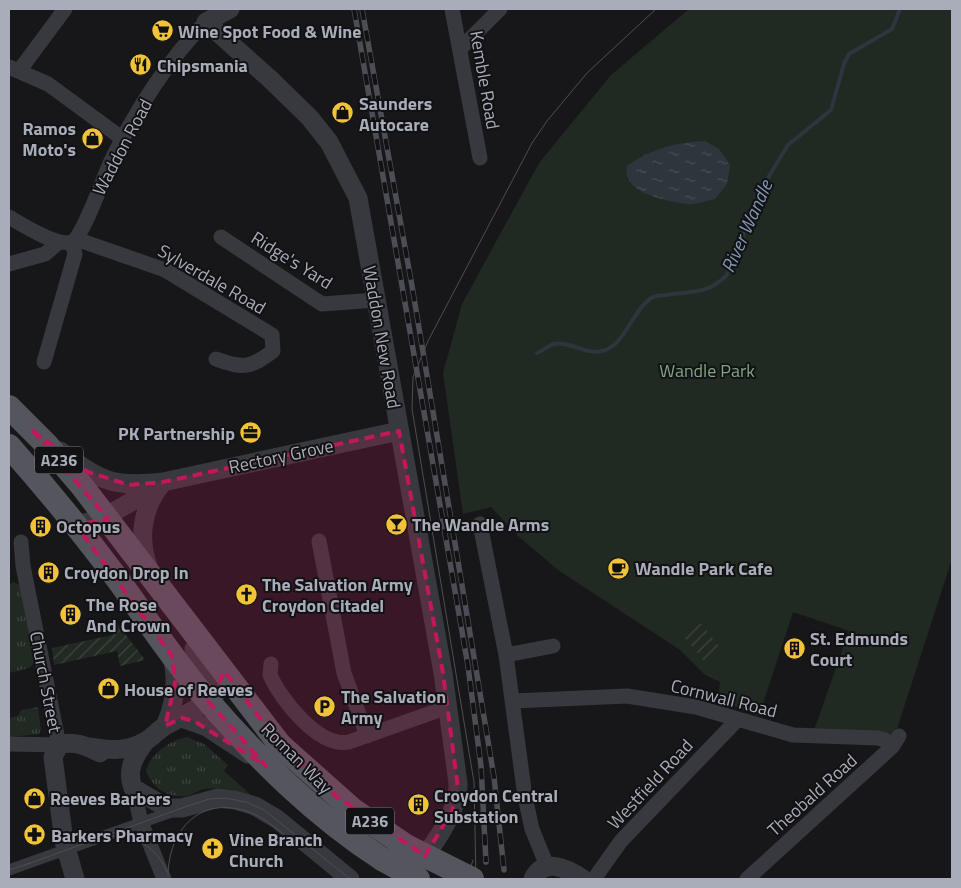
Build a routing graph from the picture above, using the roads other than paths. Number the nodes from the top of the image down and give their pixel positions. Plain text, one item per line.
1 (65, 9) edge
2 (230, 9) edge
3 (452, 9) edge
4 (500, 9) edge
5 (208, 15) edge
6 (460, 49) junction
7 (14, 69) edge
8 (122, 139) junction
9 (480, 158) dead end
10 (9, 217) edge
11 (221, 237) dead end
12 (69, 241) junction
13 (9, 264) edge
14 (376, 300) junction
15 (216, 359) dead end
16 (44, 362) dead end
17 (9, 407) edge
18 (33, 431) junction
19 (399, 431) junction
20 (9, 446) edge
21 (163, 482) junction
22 (106, 517) junction
23 (480, 524) dead end
24 (76, 525) junction
25 (21, 542) dead end
26 (319, 542) dead end
27 (150, 574) junction
28 (166, 594) junction
29 (553, 646) dead end
30 (506, 655) junction
31 (172, 656) junction
32 (271, 664) dead end
33 (208, 701) junction
34 (513, 701) junction
35 (448, 707) junction
36 (182, 718) junction
37 (738, 719) junction
38 (165, 726) junction
39 (366, 736) junction
40 (896, 741) joint
41 (145, 742) junction
42 (9, 744) edge
43 (59, 745) junction
44 (91, 747) junction
45 (273, 772) junction
46 (131, 782) junction
47 (182, 808) junction
48 (141, 822) junction
49 (66, 850) junction
50 (548, 866) junction
51 (9, 870) edge
52 (75, 879) edge
53 (164, 879) edge
54 (350, 879) edge
55 (406, 879) edge
56 (418, 879) edge
57 (472, 879) edge
58 (532, 879) edge
59 (584, 879) edge
60 (594, 879) edge
61 (747, 879) edge

1 - 7 street
2 - 5 street, Waddon Road
3 - 6 street, Kemble Road
4 - 6 street
5 - 8 street, Waddon Road
5 - 14 street, Waddon New Road
6 - 9 street, Kemble Road
7 - 8 street
8 - 12 street, Waddon Road
10 - 12 street, Sylverdale Road
11 - 14 street, Ridge's Yard
12 - 13 street
12 - 15 street, Sylverdale Road
12 - 16 street
14 - 19 street, Waddon New Road
17 - 18 main road, Roman Way / A236
18 - 21 street, Rectory Grove
18 - 22 main road, Roman Way / A236
19 - 21 street, Rectory Grove
19 - 35 street, Waddon New Road
20 - 24 main road, Roman Way / A236
21 - 22 street, Rectory Grove
21 - 27 street
22 - 24 street, Rectory Grove
22 - 27 main road, Roman Way / A236
23 - 30 street
24 - 31 main road, Roman Way / A236
25 - 43 street, Church Street
26 - 39 street
27 - 28 main road, Roman Way / A236
28 - 33 street
28 - 57 main road, Roman Way / A236, bridge
29 - 30 street
30 - 34 street
31 - 33 main road, Roman Way / A236
31 - 38 street
32 - 39 street
33 - 36 street
33 - 45 main road, Roman Way / A236
34 - 37 street, Cornwall Road
34 - 50 street
35 - 39 street
35 - 55 street, Waddon New Road
36 - 38 street
36 - 45 street
37 - 40 street, Cornwall Road
37 - 60 street, Westfield Road
38 - 41 street
40 - 61 street, Theobald Road
41 - 44 street
41 - 46 street
42 - 43 street
43 - 44 street
43 - 49 street, Church Street
44 - 46 street
45 - 56 main road, Roman Way / A236, bridge
46 - 47 street
46 - 48 street
47 - 48 street
47 - 54 street
48 - 49 street
48 - 53 street
49 - 51 street
49 - 52 street, Church Street
50 - 58 street
50 - 59 street

